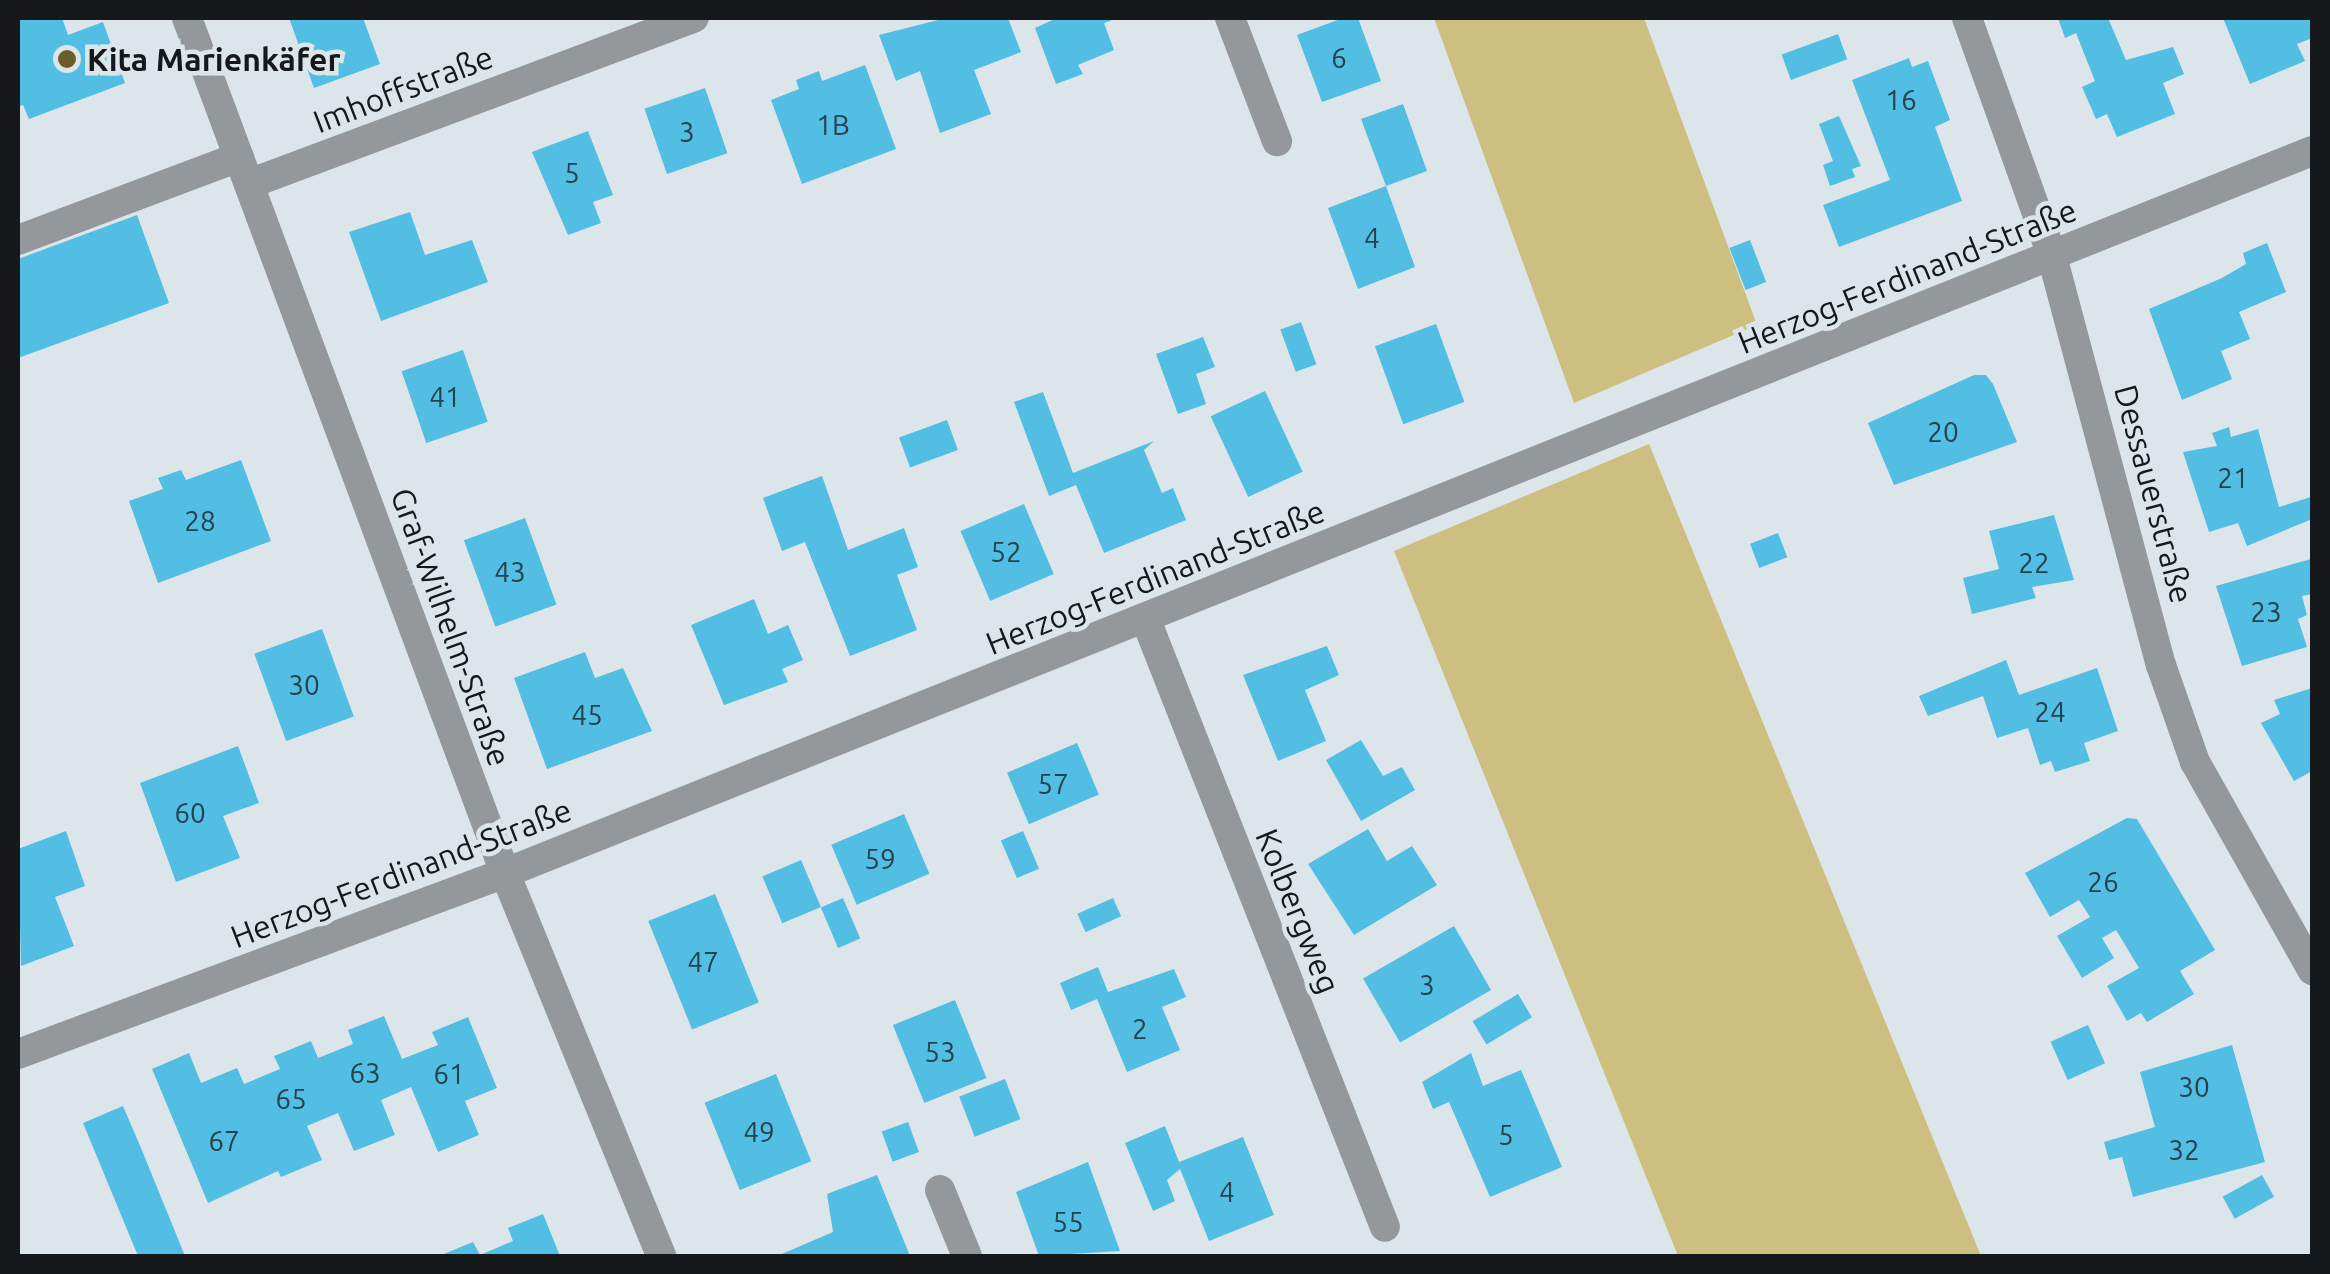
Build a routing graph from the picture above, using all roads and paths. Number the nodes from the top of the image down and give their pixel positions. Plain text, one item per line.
1 (188, 18) edge
2 (694, 18) edge
3 (1230, 18) edge
4 (1967, 18) edge
5 (1277, 141) dead end
6 (2312, 151) edge
7 (244, 170) junction
8 (18, 240) edge
9 (2052, 256) junction
10 (1146, 620) junction
11 (505, 872) junction
12 (2312, 970) edge
13 (18, 1054) edge
14 (940, 1190) dead end
15 (1385, 1227) dead end
16 (661, 1256) edge
17 (967, 1256) edge

1 - 7 street, Graf-Wilhelm-Straße
2 - 7 street, Imhoffstraße
3 - 5 street
4 - 9 street, Dessauerstraße
6 - 9 street, Herzog-Ferdinand-Straße
7 - 8 street, Imhoffstraße
7 - 11 street, Graf-Wilhelm-Straße
9 - 10 street, Herzog-Ferdinand-Straße
9 - 12 street, Dessauerstraße
10 - 11 street, Herzog-Ferdinand-Straße
10 - 15 street, Kolbergweg
11 - 13 street, Herzog-Ferdinand-Straße
11 - 16 street, Graf-Wilhelm-Straße
14 - 17 street

